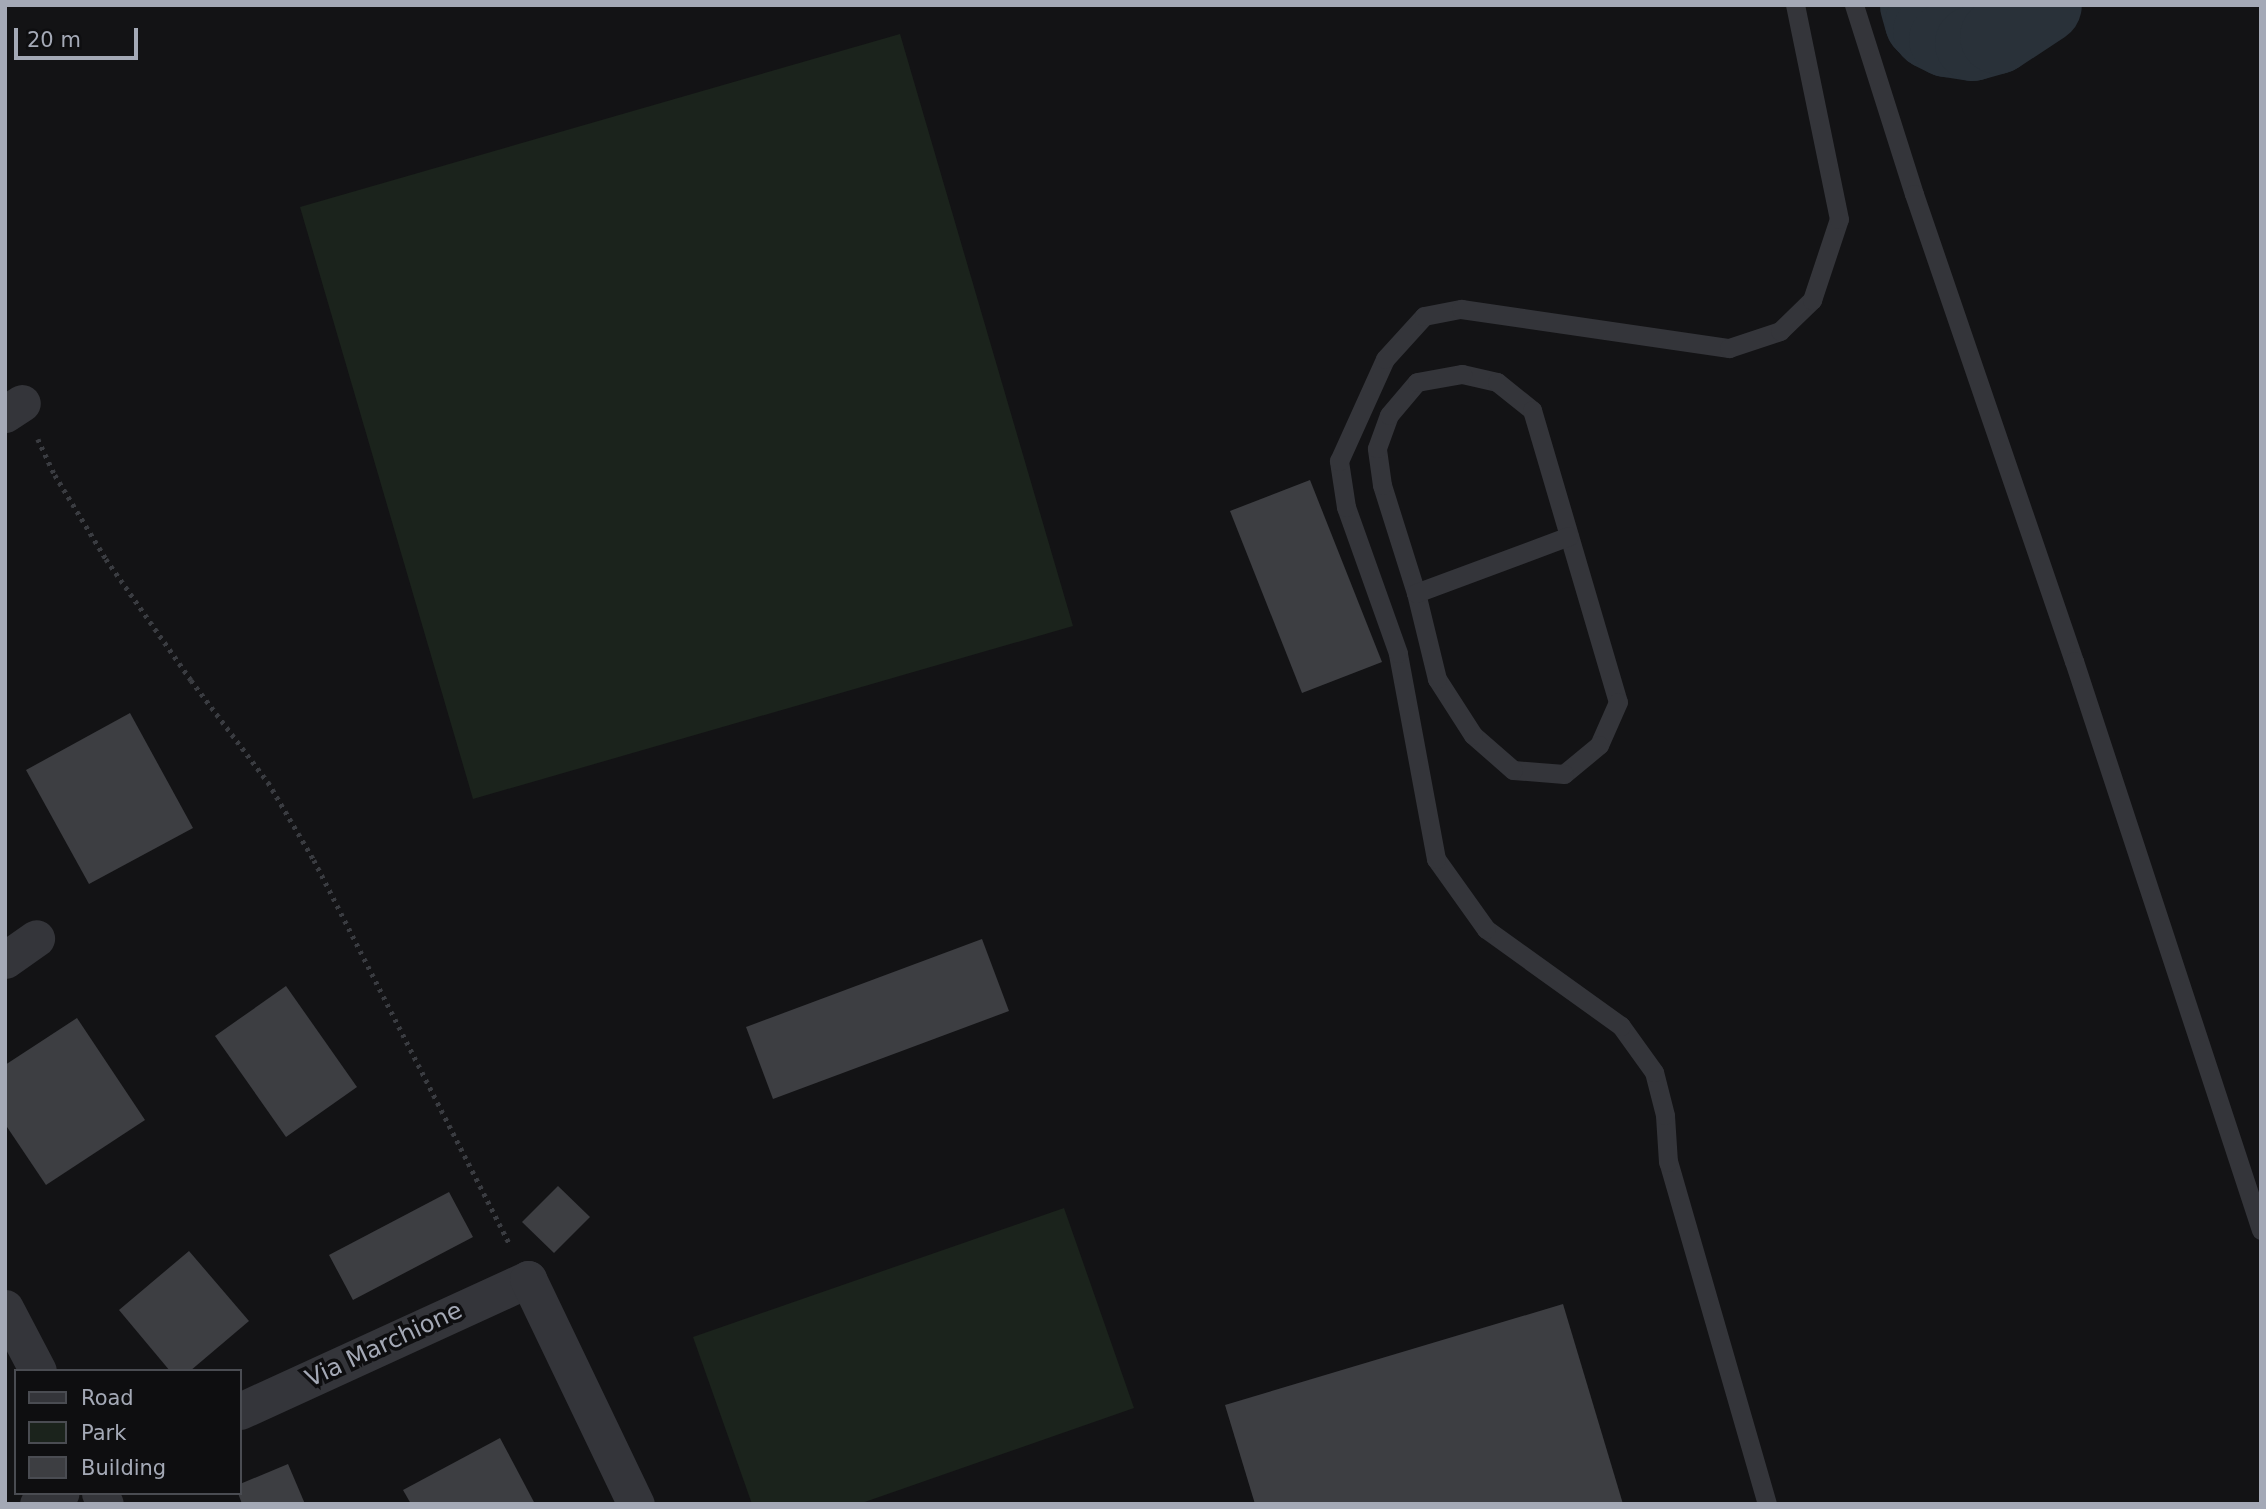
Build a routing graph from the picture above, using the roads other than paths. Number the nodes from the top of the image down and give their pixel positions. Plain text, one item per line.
1 (1795, 5) edge
2 (1854, 5) edge
3 (1349, 436) junction
4 (1377, 449) junction
5 (1569, 536) junction
6 (1416, 593) junction
7 (36, 939) dead end
8 (5, 960) edge
9 (2261, 1230) edge
10 (5, 1308) edge
11 (37, 1369) edge
12 (242, 1410) edge
13 (57, 1495) edge
14 (38, 1504) edge
15 (636, 1504) edge
16 (1767, 1504) edge

1 - 3 lane
2 - 9 lane
3 - 4 lane
3 - 16 lane
4 - 5 lane
4 - 6 lane
5 - 6 lane
5 - 6 lane
7 - 8 street
10 - 11 street
12 - 15 street, Via Marchione
13 - 14 street

